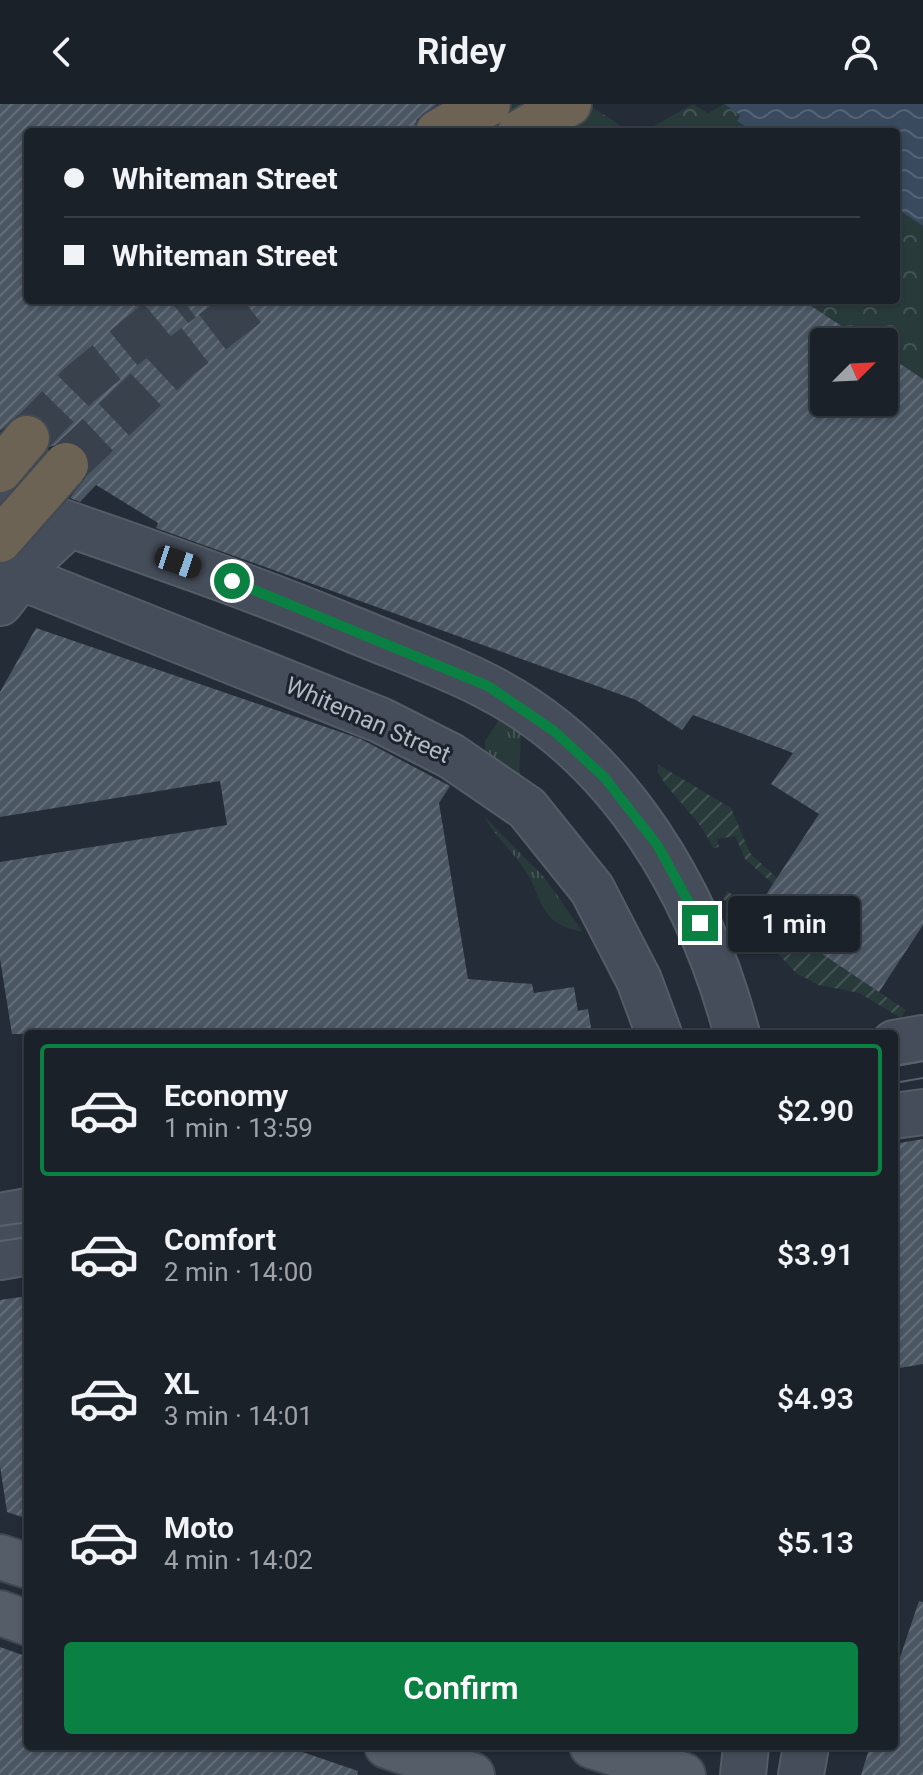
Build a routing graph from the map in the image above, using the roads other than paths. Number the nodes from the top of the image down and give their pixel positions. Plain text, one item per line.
1 (488, 104) edge
2 (569, 104) edge
3 (445, 128) edge
4 (527, 128) edge
5 (66, 465) tunnel mouth
6 (0, 500) edge
7 (69, 525) junction
8 (5, 572) edge
9 (658, 1030) edge
10 (736, 1030) edge
11 (923, 1038) edge
12 (898, 1042) edge
13 (923, 1112) edge
14 (898, 1115) edge
15 (24, 1212) edge
16 (0, 1216) edge
17 (24, 1253) edge
18 (0, 1257) edge
19 (0, 1557) edge
20 (24, 1565) edge
21 (0, 1613) edge
22 (24, 1622) edge
23 (399, 1750) edge
24 (605, 1750) edge
25 (746, 1750) edge
26 (805, 1750) edge
27 (472, 1775) edge
28 (683, 1775) edge
29 (743, 1775) edge
30 (801, 1775) edge

1 - 3 highway
2 - 4 highway
5 - 8 highway, bridge
6 - 7 street
7 - 8 street
7 - 10 street
8 - 9 street, Whiteman Street
11 - 12 street
13 - 14 street
15 - 16 street
17 - 18 street
19 - 20 main road
21 - 22 main road
23 - 27 main road
24 - 28 main road
25 - 29 street
26 - 30 street

